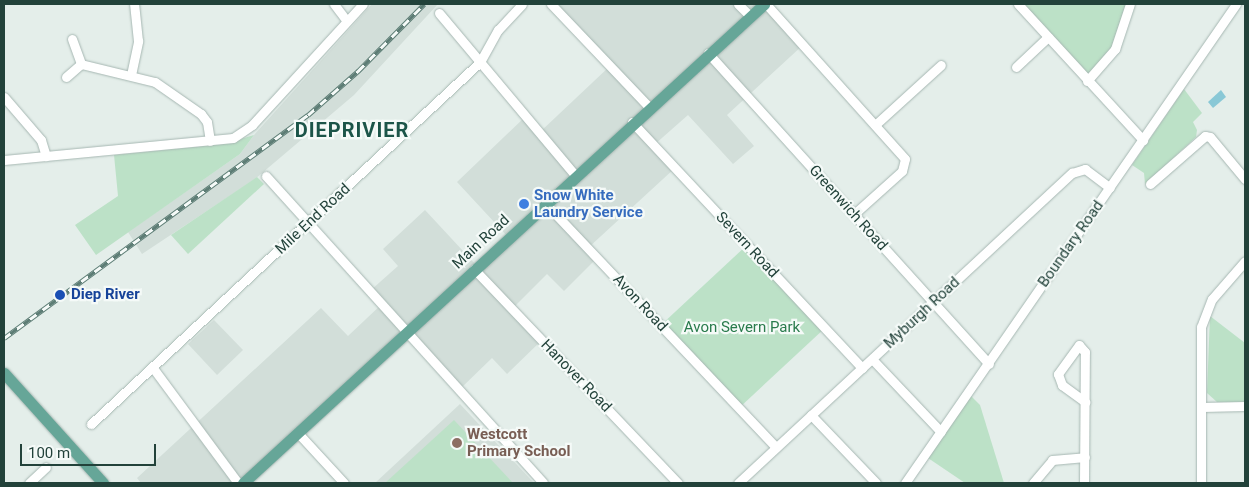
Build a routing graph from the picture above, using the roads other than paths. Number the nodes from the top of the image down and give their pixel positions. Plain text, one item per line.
1 (134, 4) edge
2 (334, 4) edge
3 (362, 4) edge
4 (522, 4) edge
5 (551, 4) edge
6 (738, 4) edge
7 (765, 4) edge
8 (1018, 4) edge
9 (1130, 4) edge
10 (1236, 4) edge
11 (440, 13) dead end
12 (750, 16) junction
13 (347, 21) junction
14 (1048, 37) junction
15 (72, 39) dead end
16 (708, 53) junction
17 (480, 62) junction
18 (81, 64) junction
19 (941, 65) dead end
20 (1016, 67) dead end
21 (132, 75) junction
22 (66, 76) dead end
23 (1087, 81) junction
24 (4, 97) edge
25 (649, 107) junction
26 (632, 122) junction
27 (875, 125) junction
28 (1143, 140) junction
29 (210, 141) junction
30 (46, 156) junction
31 (4, 160) edge
32 (575, 174) junction
33 (266, 176) dead end
34 (1245, 180) edge
35 (1150, 184) dead end
36 (1110, 188) junction
37 (545, 203) junction
38 (854, 214) junction
39 (310, 223) junction
40 (1245, 262) edge
41 (474, 269) junction
42 (933, 303) junction
43 (406, 332) junction
44 (872, 358) junction
45 (989, 364) junction
46 (153, 368) junction
47 (862, 368) junction
48 (4, 373) edge
49 (1085, 402) junction
50 (1245, 406) edge
51 (1202, 407) junction
52 (811, 415) junction
53 (91, 424) dead end
54 (941, 432) junction
55 (298, 433) junction
56 (776, 448) junction
57 (1085, 457) junction
58 (46, 467) dead end
59 (29, 483) edge
60 (103, 483) edge
61 (238, 483) edge
62 (243, 483) edge
63 (344, 483) edge
64 (543, 483) edge
65 (678, 483) edge
66 (738, 483) edge
67 (876, 483) edge
68 (905, 483) edge
69 (1033, 483) edge
70 (1084, 483) edge
71 (1202, 483) edge

1 - 21 street
2 - 13 street
3 - 13 street
4 - 17 street, Mile End Road
5 - 25 street
6 - 12 street
7 - 12 main road, Main Road
7 - 27 street
8 - 14 street
9 - 23 street
10 - 28 street, Boundary Road
11 - 17 street
12 - 16 main road, Main Road
13 - 29 street
14 - 20 street
14 - 23 street
15 - 18 street
16 - 25 main road, Main Road
16 - 38 street, Greenwich Road
17 - 32 street
17 - 39 street, Mile End Road
18 - 21 street
18 - 22 street
19 - 27 street
21 - 29 street
23 - 28 street
24 - 30 street
25 - 26 main road, Main Road
26 - 32 main road, Main Road
26 - 47 street, Severn Road
27 - 38 street
28 - 36 street, Boundary Road
29 - 30 street
30 - 31 street
32 - 37 main road, Main Road
33 - 39 street
34 - 35 street
36 - 42 street, Myburgh Road
36 - 45 street, Boundary Road
37 - 41 main road, Main Road
37 - 56 street, Avon Road
38 - 42 street, Greenwich Road
39 - 43 street
39 - 46 street, Mile End Road
40 - 51 street
41 - 43 main road, Main Road
41 - 65 street, Hanover Road
42 - 44 street, Myburgh Road
42 - 45 street, Greenwich Road
43 - 55 main road, Main Road
43 - 64 street
44 - 47 street, Myburgh Road
44 - 54 street
45 - 54 street, Boundary Road
46 - 53 street, Mile End Road
46 - 61 street
47 - 52 street, Myburgh Road
48 - 60 main road
49 - 49 street
49 - 57 street
50 - 51 street
51 - 71 street
52 - 56 street, Myburgh Road
52 - 67 street
54 - 68 street, Boundary Road
55 - 62 main road, Main Road
55 - 63 street
56 - 66 street, Myburgh Road
57 - 69 street
57 - 70 street
58 - 59 street

